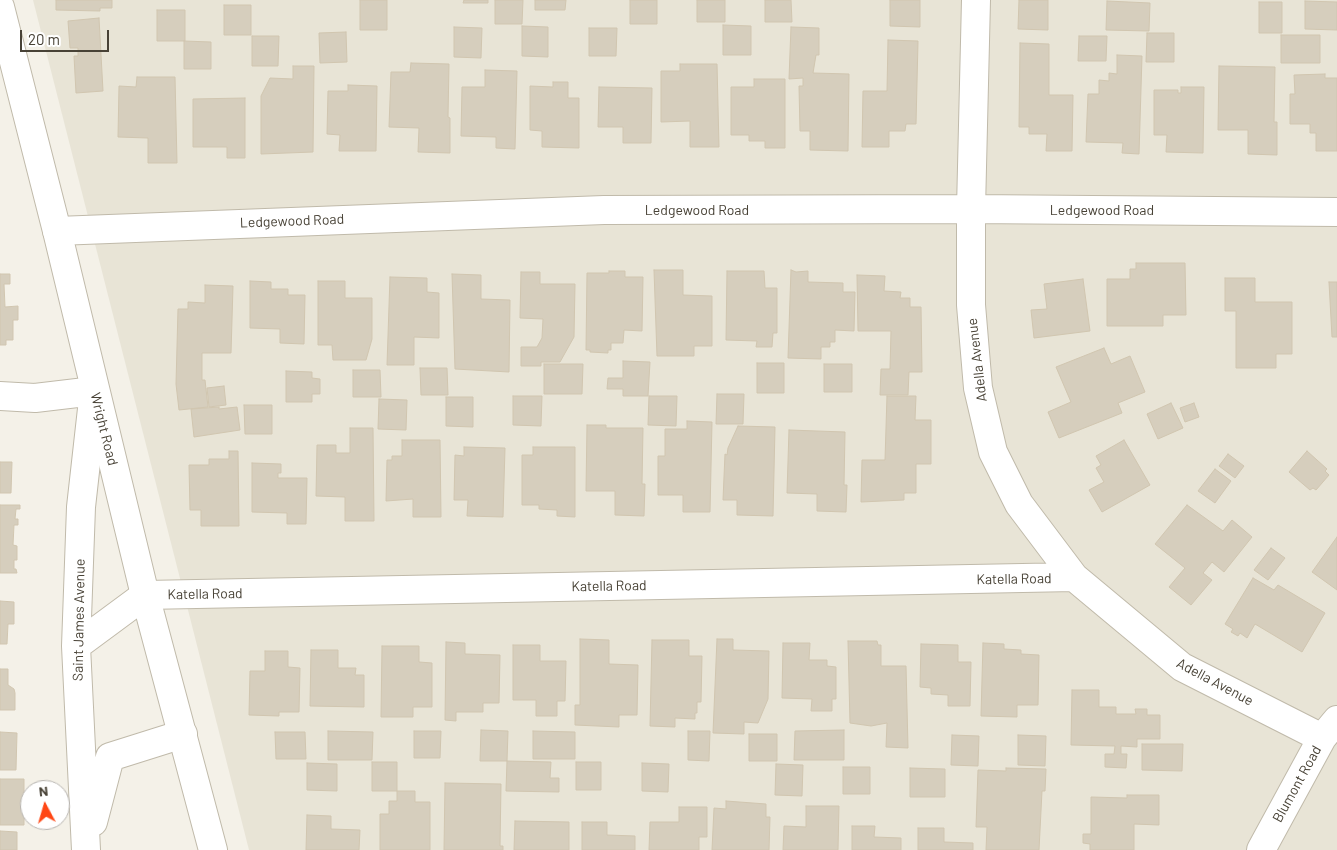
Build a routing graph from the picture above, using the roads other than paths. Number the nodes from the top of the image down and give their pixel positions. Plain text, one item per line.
1 (976, 0) edge
2 (0, 7) edge
3 (971, 209) junction
4 (1337, 212) edge
5 (57, 231) junction
6 (94, 390) junction
7 (0, 396) edge
8 (1074, 577) junction
9 (145, 595) junction
10 (76, 646) junction
11 (1330, 729) edge
12 (182, 734) junction
13 (86, 850) edge
14 (213, 850) edge
15 (1261, 850) edge

1 - 3 street, Adella Avenue
2 - 5 street, Wright Road
3 - 4 street, Ledgewood Road
3 - 5 street, Ledgewood Road
3 - 8 street, Adella Avenue
5 - 6 street, Wright Road
6 - 7 street
6 - 9 street, Wright Road
6 - 10 street, Saint James Avenue
8 - 9 street, Katella Road
8 - 11 street, Adella Avenue
9 - 10 street
9 - 12 street, Wright Road
10 - 13 street, Saint James Avenue
11 - 15 street, Blumont Road
12 - 13 street
12 - 14 street, Wright Road

